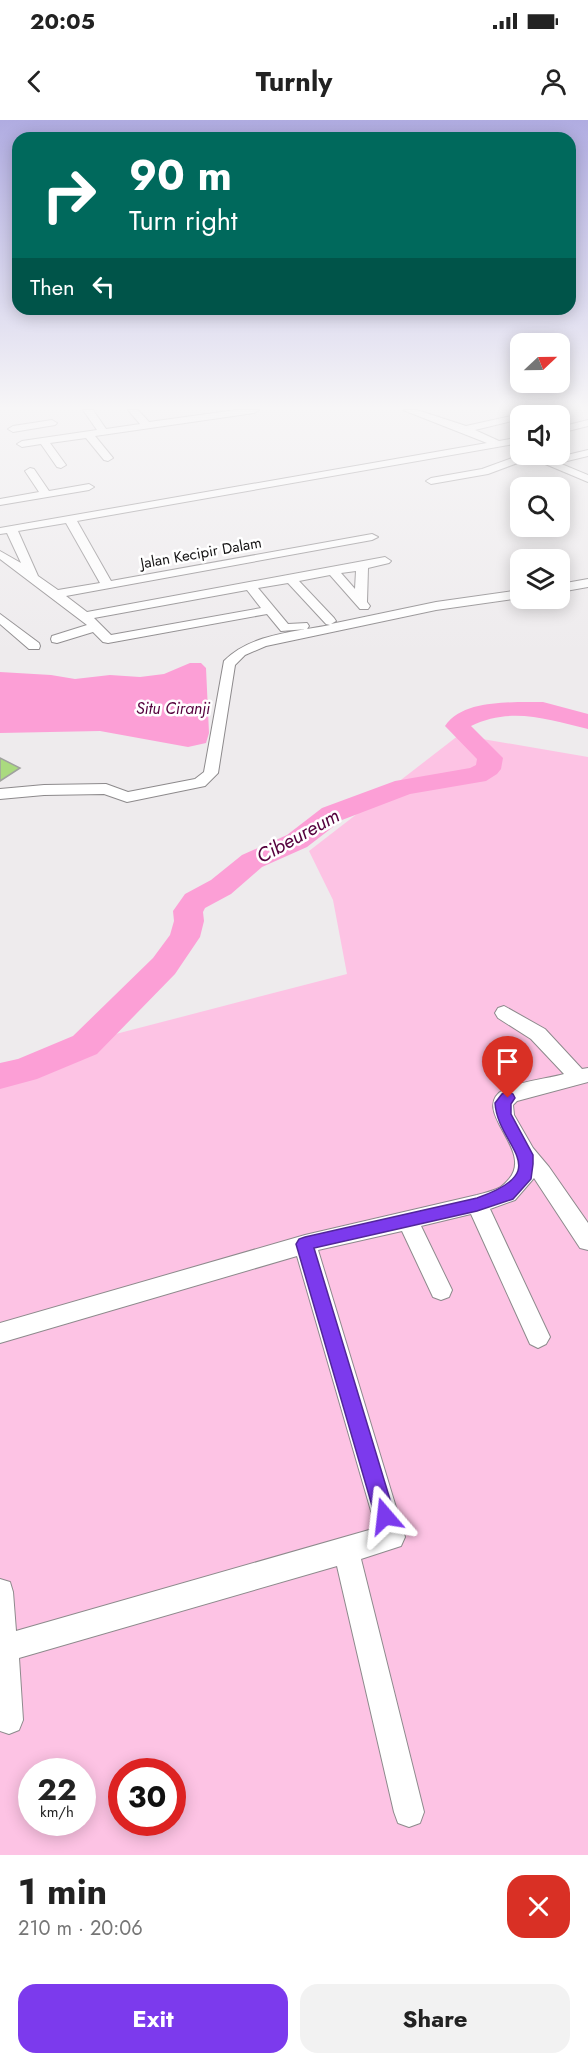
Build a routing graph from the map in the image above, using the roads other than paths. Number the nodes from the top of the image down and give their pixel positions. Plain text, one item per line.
1 (44, 491) edge
2 (65, 491) edge
3 (226, 491) edge
4 (46, 494) junction
5 (0, 502) edge
6 (70, 519) junction
7 (6, 530) edge
8 (372, 537) dead end
9 (0, 555) edge
10 (385, 561) dead end
11 (362, 566) junction
12 (332, 571) junction
13 (32, 576) junction
14 (291, 579) junction
15 (588, 583) edge
16 (107, 585) junction
17 (250, 586) junction
18 (570, 586) edge
19 (57, 594) junction
20 (510, 595) edge
21 (361, 603) junction
22 (269, 610) junction
23 (85, 616) junction
24 (0, 618) edge
25 (330, 621) junction
26 (95, 627) junction
27 (0, 632) edge
28 (18, 632) junction
29 (57, 639) dead end
30 (34, 646) dead end
31 (0, 794) edge
32 (504, 1013) dead end
33 (583, 1077) edge
34 (526, 1155) junction
35 (477, 1204) junction
36 (408, 1221) junction
37 (588, 1241) edge
38 (305, 1244) junction
39 (441, 1290) dead end
40 (0, 1333) edge
41 (538, 1337) dead end
42 (346, 1550) junction
43 (0, 1592) edge
44 (4, 1648) junction
45 (9, 1720) dead end
46 (409, 1812) dead end

1 - 4 street
2 - 4 street
3 - 6 street
4 - 5 street
6 - 7 street
6 - 16 street
7 - 13 street
8 - 16 street, Jalan Kecipir Dalam
9 - 13 street
10 - 11 street
11 - 12 street
11 - 21 street
12 - 14 street
12 - 21 street
13 - 19 street
14 - 17 street
14 - 25 street
15 - 18 street
16 - 19 street, Jalan Kecipir Dalam
17 - 22 street
17 - 23 street
19 - 23 street
20 - 31 street
21 - 25 street
22 - 25 street
22 - 26 street
23 - 26 street
24 - 28 street
26 - 29 street
27 - 28 street
28 - 30 street
32 - 33 street
33 - 34 street
34 - 35 street
34 - 37 street
35 - 36 street
35 - 41 street
36 - 38 street
36 - 39 street
38 - 40 street
38 - 42 street
42 - 44 street
42 - 46 street
43 - 44 street
44 - 45 street

